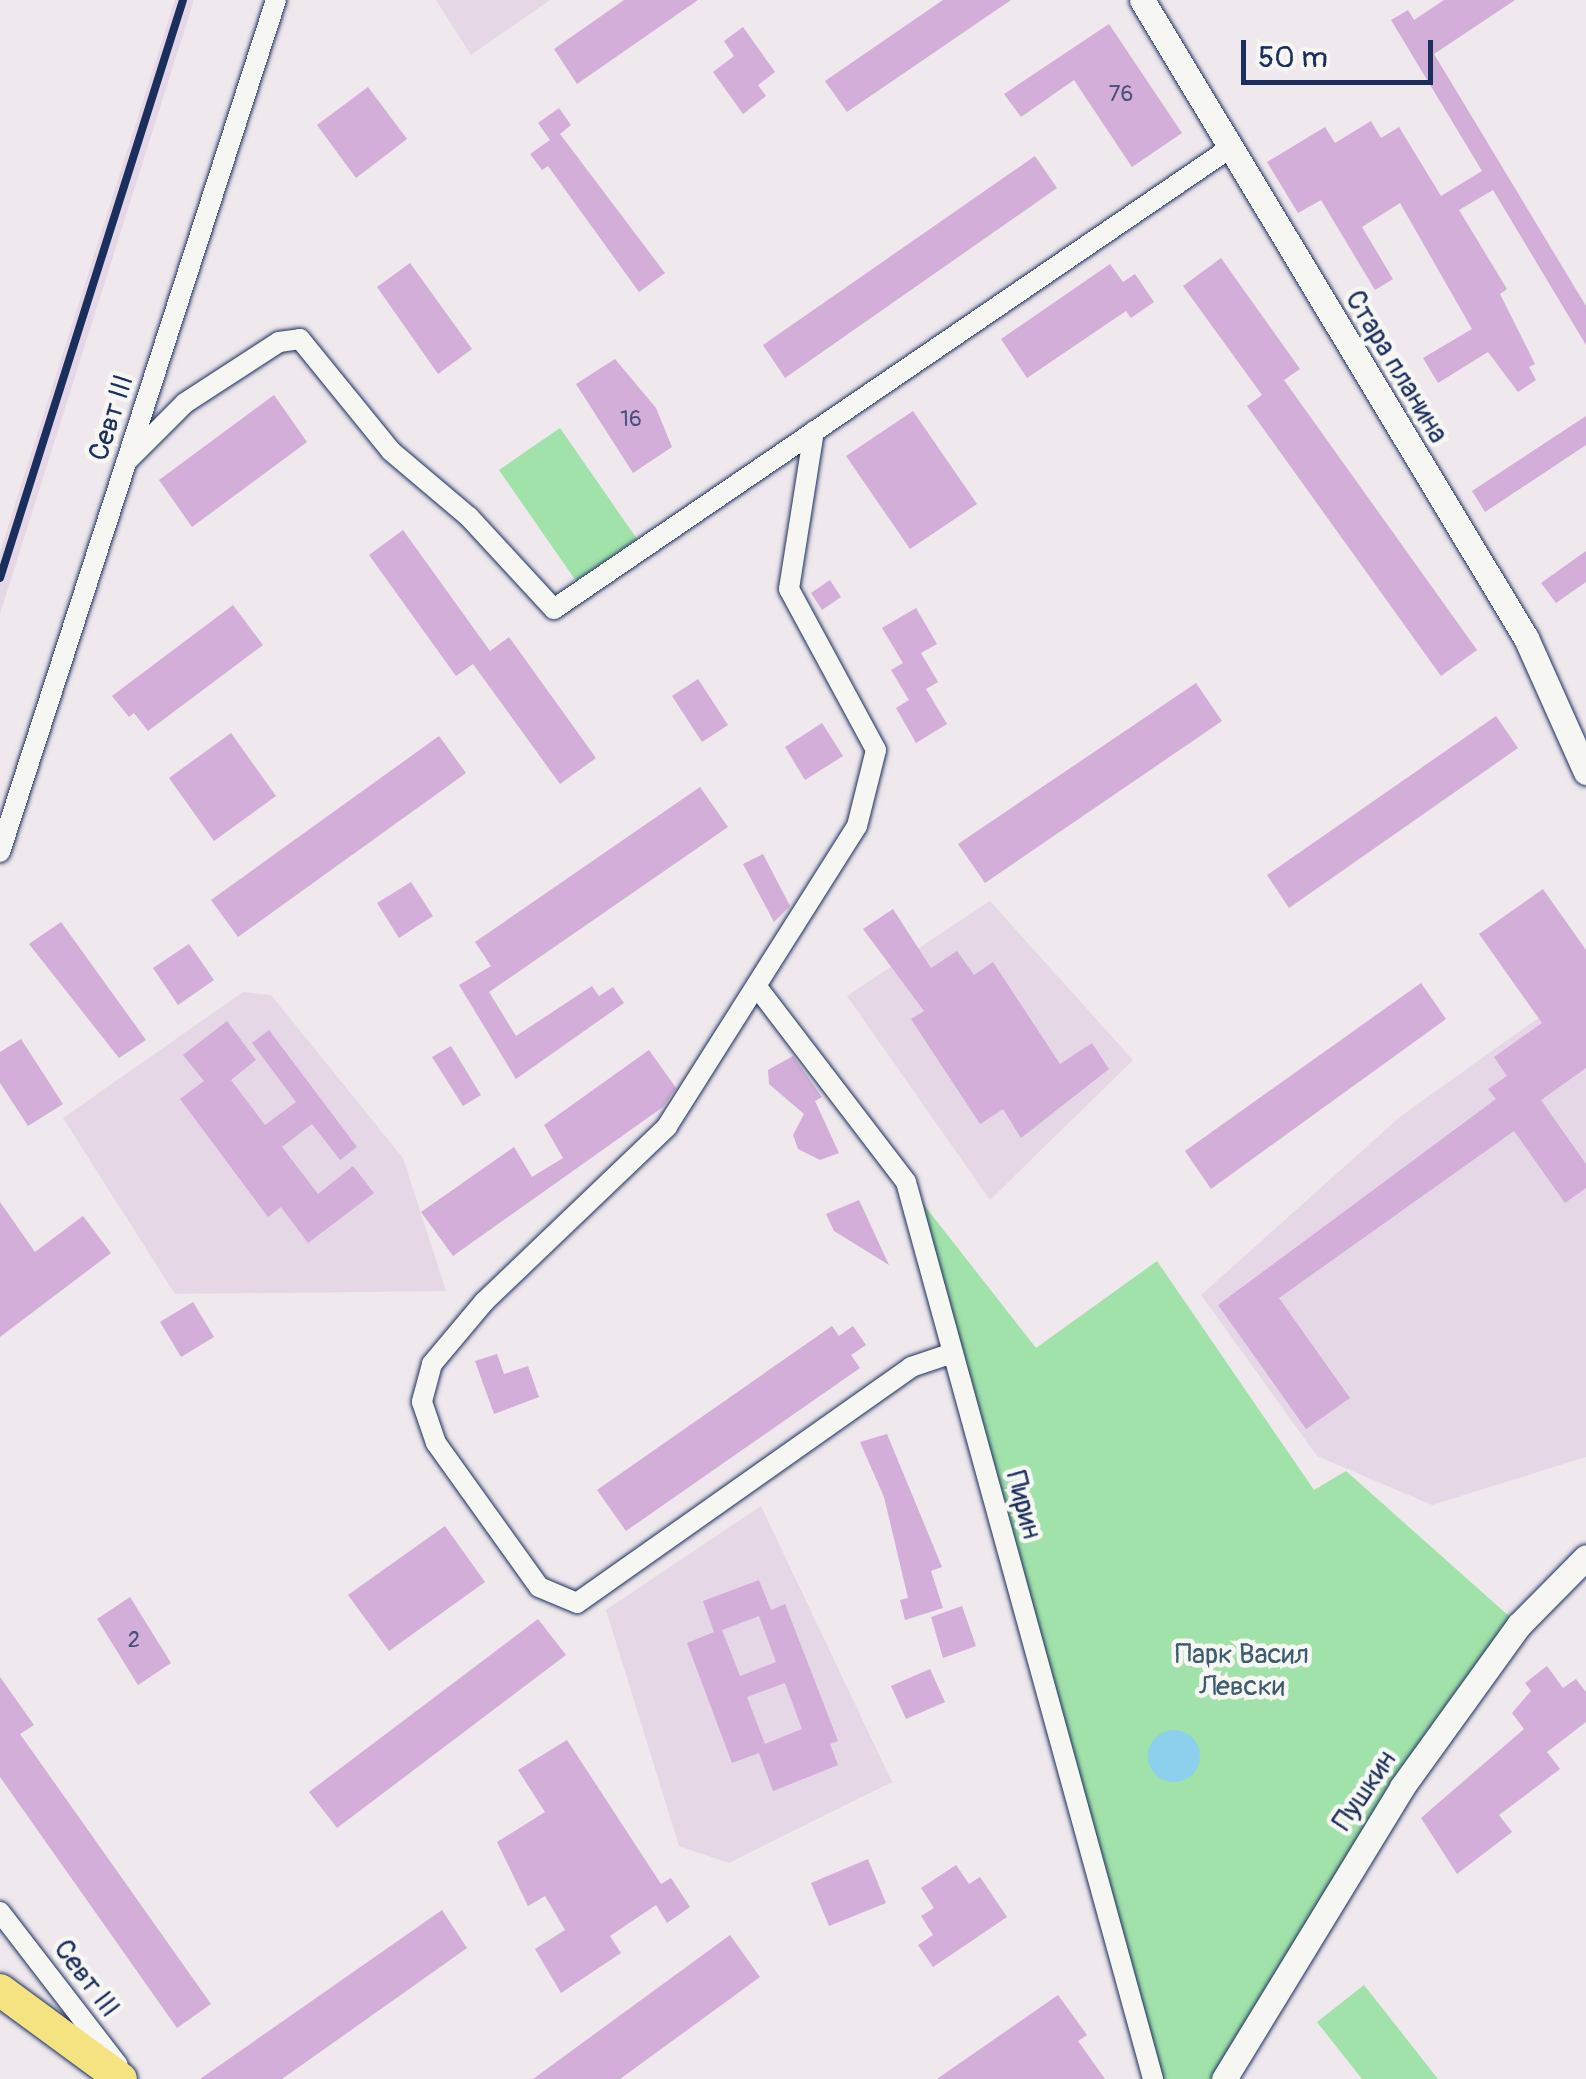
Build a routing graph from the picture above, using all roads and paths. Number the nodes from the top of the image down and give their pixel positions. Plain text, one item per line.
1 (276, 0) edge
2 (1142, 0) edge
3 (1230, 148) junction
4 (814, 432) junction
5 (126, 462) junction
6 (1586, 772) edge
7 (0, 852) edge
8 (758, 987) junction
9 (953, 1353) junction
10 (1586, 1556) edge
11 (0, 1912) edge
12 (0, 1990) edge
13 (121, 2079) edge
14 (129, 2079) edge
15 (1153, 2079) edge
16 (1224, 2079) edge

1 - 5 street, Севт III
2 - 3 street, Стара планина
3 - 4 street
3 - 6 street, Стара планина
4 - 5 street
4 - 8 street
5 - 7 street, Севт III
8 - 9 street, Пирин
8 - 9 street
9 - 15 street, Пирин
10 - 16 street, Пушкин
11 - 14 street, Севт III
12 - 13 main road

